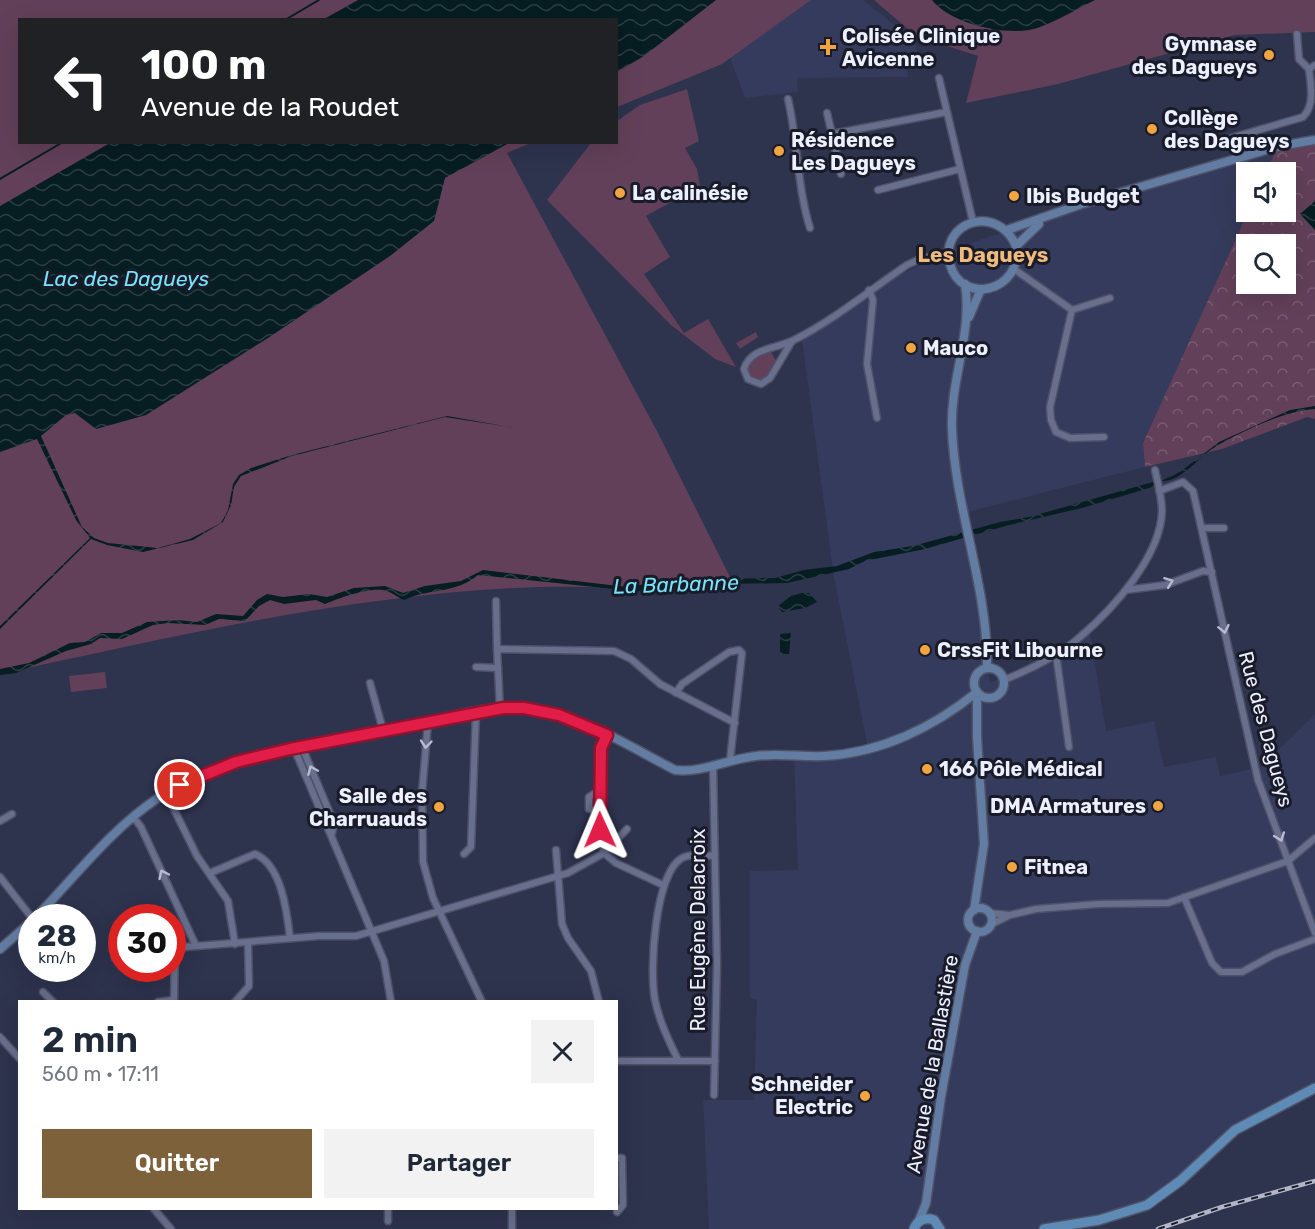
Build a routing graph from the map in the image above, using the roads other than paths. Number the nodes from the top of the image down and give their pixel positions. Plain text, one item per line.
1 (1297, 34) dead end
2 (1312, 67) edge
3 (939, 78) dead end
4 (788, 99) dead end
5 (947, 112) junction
6 (827, 113) dead end
7 (832, 134) junction
8 (1314, 140) edge
9 (1236, 159) junction
10 (960, 169) junction
11 (841, 174) dead end
12 (878, 190) dead end
13 (1052, 215) junction
14 (973, 222) junction
15 (810, 228) dead end
16 (1007, 230) junction
17 (1016, 246) junction
18 (949, 255) junction
19 (1014, 269) junction
20 (965, 284) junction
21 (981, 289) junction
22 (869, 290) junction
23 (1110, 298) dead end
24 (1072, 310) junction
25 (964, 331) junction
26 (792, 341) junction
27 (773, 346) junction
28 (779, 362) junction
29 (877, 418) dead end
30 (1104, 437) dead end
31 (1155, 470) dead end
32 (1160, 491) junction
33 (1202, 528) junction
34 (1224, 528) dead end
35 (1212, 572) junction
36 (1126, 590) junction
37 (496, 601) dead end
38 (497, 649) junction
39 (1056, 654) junction
40 (987, 667) junction
41 (476, 668) dead end
42 (498, 668) junction
43 (1004, 681) junction
44 (370, 683) dead end
45 (977, 692) junction
46 (676, 693) junction
47 (988, 698) junction
48 (965, 703) junction
49 (500, 709) junction
50 (977, 710) junction
51 (476, 712) junction
52 (428, 722) junction
53 (735, 723) junction
54 (383, 730) junction
55 (607, 735) junction
56 (1070, 747) dead end
57 (298, 748) junction
58 (730, 760) junction
59 (713, 765) junction
60 (600, 790) junction
61 (166, 793) junction
62 (600, 809) junction
63 (12, 814) dead end
64 (134, 818) junction
65 (0, 822) edge
66 (627, 829) dead end
67 (1315, 838) edge
68 (556, 850) dead end
69 (604, 853) junction
70 (464, 854) dead end
71 (714, 856) junction
72 (1288, 861) junction
73 (210, 873) junction
74 (560, 876) junction
75 (0, 877) edge
76 (663, 885) junction
77 (979, 885) junction
78 (1184, 897) junction
79 (21, 904) edge
80 (48, 904) edge
81 (974, 910) junction
82 (988, 911) junction
83 (441, 912) junction
84 (1010, 915) junction
85 (992, 924) junction
86 (372, 931) junction
87 (977, 931) junction
88 (18, 933) edge
89 (1315, 933) edge
90 (290, 938) junction
91 (1315, 939) edge
92 (248, 943) junction
93 (235, 944) junction
94 (196, 946) junction
95 (186, 947) edge
96 (0, 949) edge
97 (174, 982) edge
98 (44, 992) dead end
99 (51, 1000) edge
100 (174, 1000) edge
101 (237, 1000) edge
102 (391, 1000) edge
103 (481, 1000) edge
104 (598, 1000) edge
105 (0, 1037) edge
106 (18, 1057) edge
107 (678, 1060) junction
108 (715, 1061) junction
109 (618, 1062) edge
110 (1315, 1088) edge
111 (714, 1095) dead end
112 (618, 1158) edge
113 (926, 1203) junction
114 (155, 1210) edge
115 (164, 1210) edge
116 (388, 1210) edge
117 (512, 1210) edge
118 (617, 1212) dead end
119 (159, 1215) junction
120 (934, 1220) junction
121 (388, 1221) dead end
122 (916, 1226) edge
123 (171, 1229) edge
124 (512, 1229) edge
125 (940, 1229) edge
126 (1044, 1229) edge

1 - 2 street
2 - 9 street
3 - 5 street
4 - 15 street
5 - 7 street
5 - 10 street
6 - 7 street
7 - 11 street
8 - 9 main road
9 - 13 main road
10 - 12 street
10 - 14 street
13 - 16 main road
13 - 17 main road
14 - 16 main road
14 - 18 main road
16 - 17 main road
17 - 19 main road
18 - 20 main road
18 - 22 street
19 - 21 main road
19 - 24 street
20 - 21 main road
20 - 25 main road
21 - 25 main road
22 - 26 street
22 - 29 street
23 - 24 street
24 - 30 street
25 - 40 main road
26 - 27 street
26 - 28 street
27 - 28 street
27 - 28 street
31 - 32 street
32 - 33 street, Rue des Dagueys
32 - 36 street
33 - 34 street
33 - 35 street, Rue des Dagueys
36 -> 35 street
35 -> 72 street, Rue des Dagueys
36 - 39 street
37 - 38 street
38 - 42 street
38 - 46 street
39 - 43 street
39 - 56 street
40 - 43 main road
40 - 45 main road
41 - 42 street
42 - 49 street
43 - 47 main road
44 - 54 street
45 - 47 main road
45 - 48 main road
45 - 50 main road
46 - 53 street
46 - 53 street
47 - 50 main road
48 - 50 main road
48 - 58 main road
49 - 51 main road
49 - 55 main road
50 - 77 main road
51 - 52 main road
51 - 70 street
52 - 54 main road
52 -> 83 street
53 - 58 street
54 - 57 main road
55 - 59 main road
55 - 60 street
57 - 61 main road
57 - 86 street
58 - 59 main road
59 - 71 street, Rue Eugène Delacroix
60 - 62 street
60 - 62 street
61 - 64 main road
61 - 73 street
62 - 69 street
63 - 65 street
64 - 80 main road
94 -> 64 street
66 - 69 street
67 - 72 street
68 - 74 street
69 - 74 street
69 - 76 street
71 - 76 street
71 - 108 street, Rue Eugène Delacroix
72 - 78 street
72 - 89 street, Rue des Dagueys
73 - 90 street
73 - 93 street
74 - 83 street
74 - 104 street
75 - 79 street
76 - 107 street
77 - 81 main road
77 - 82 main road
78 - 84 street
78 - 91 street
81 - 82 main road
81 - 87 main road
82 - 84 street
82 - 85 main road
83 - 86 street
83 - 103 street
84 - 85 street
85 - 87 main road
86 - 90 street
86 - 102 street
87 - 113 main road, Avenue de la Ballastière
88 - 96 main road
90 - 92 street
92 - 93 street
92 - 101 street
93 - 94 street
94 - 95 street
97 - 100 street
98 - 99 street
105 - 106 street
107 - 108 street
107 - 109 street
108 - 111 street, Rue Eugène Delacroix
110 - 126 main road
112 - 118 street
113 - 120 main road, Avenue de la Ballastière
113 - 122 main road, Avenue de la Ballastière
114 - 119 street
115 - 119 street
116 - 121 street
117 - 124 street
119 - 123 street
120 - 122 main road
120 - 125 main road

